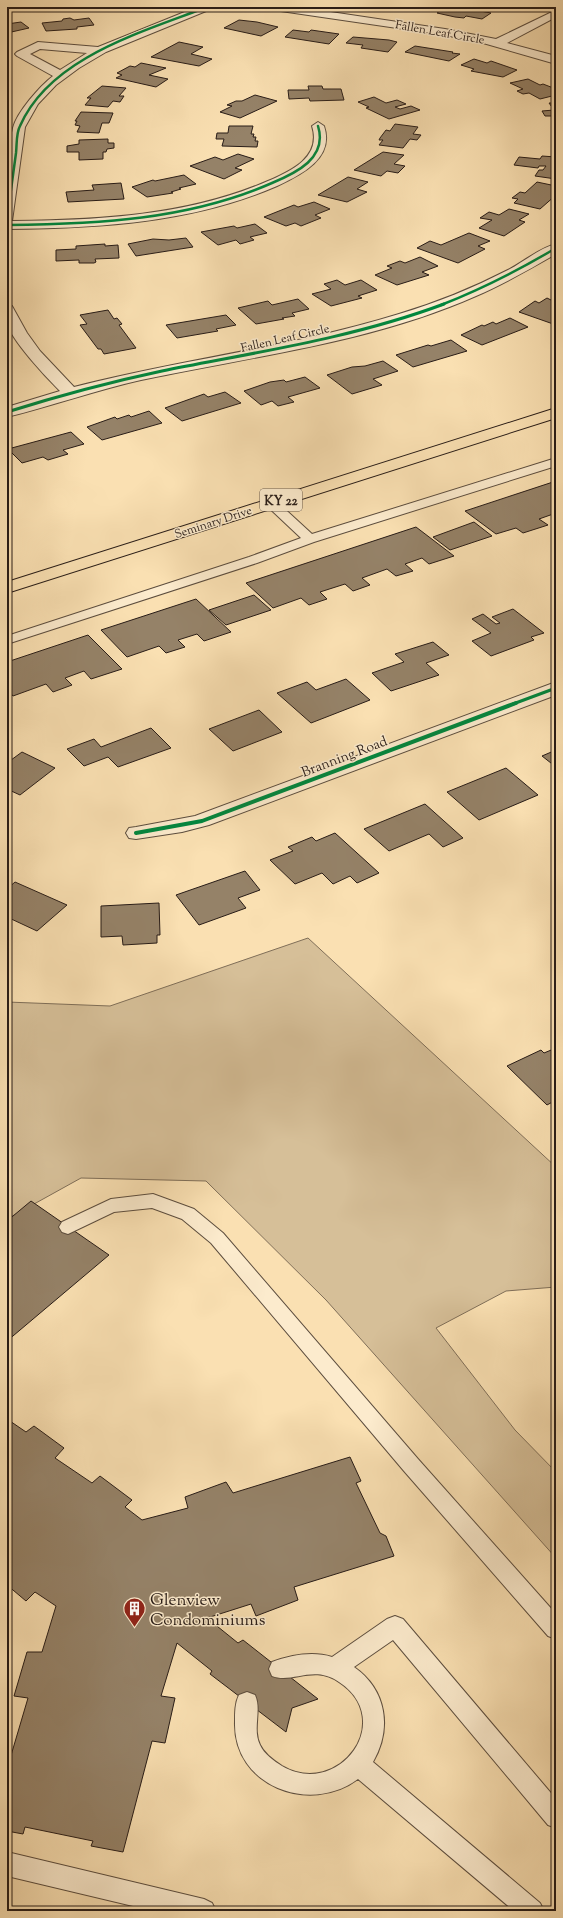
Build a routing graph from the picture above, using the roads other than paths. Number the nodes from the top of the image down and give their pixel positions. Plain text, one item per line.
1 (208, 7) edge
2 (274, 7) edge
3 (552, 15) dead end
4 (498, 43) junction
5 (102, 51) junction
6 (556, 60) edge
7 (61, 75) junction
8 (318, 126) dead end
9 (11, 156) edge
10 (7, 219) edge
11 (7, 225) edge
12 (556, 248) edge
13 (7, 309) edge
14 (71, 393) junction
15 (7, 412) edge
16 (556, 413) edge
17 (556, 462) edge
18 (271, 503) junction
19 (310, 539) junction
20 (7, 588) edge
21 (7, 640) edge
22 (556, 688) edge
23 (136, 833) dead end
24 (68, 1227) dead end
25 (556, 1629) edge
26 (335, 1668) junction
27 (280, 1669) dead end
28 (247, 1702) dead end
29 (359, 1765) junction
30 (556, 1817) edge
31 (7, 1864) edge
32 (204, 1911) edge
33 (532, 1911) edge

1 - 5 street
2 - 4 street, Fallen Leaf Circle
3 - 4 street
4 - 6 street, Fallen Leaf Circle
5 - 7 street
5 - 7 street
7 - 9 street
8 - 11 street
9 - 10 street
12 - 14 street, Fallen Leaf Circle
13 - 14 street
14 - 15 street, Fallen Leaf Circle
16 - 18 main road, Seminary Drive / KY 22
17 - 19 lane
18 - 19 lane
18 - 20 main road, Seminary Drive / KY 22
19 - 21 lane
22 - 23 street, Branning Road
24 - 25 lane
26 - 27 lane
26 - 29 lane
26 - 30 lane
28 - 29 lane
29 - 33 lane
31 - 32 lane

